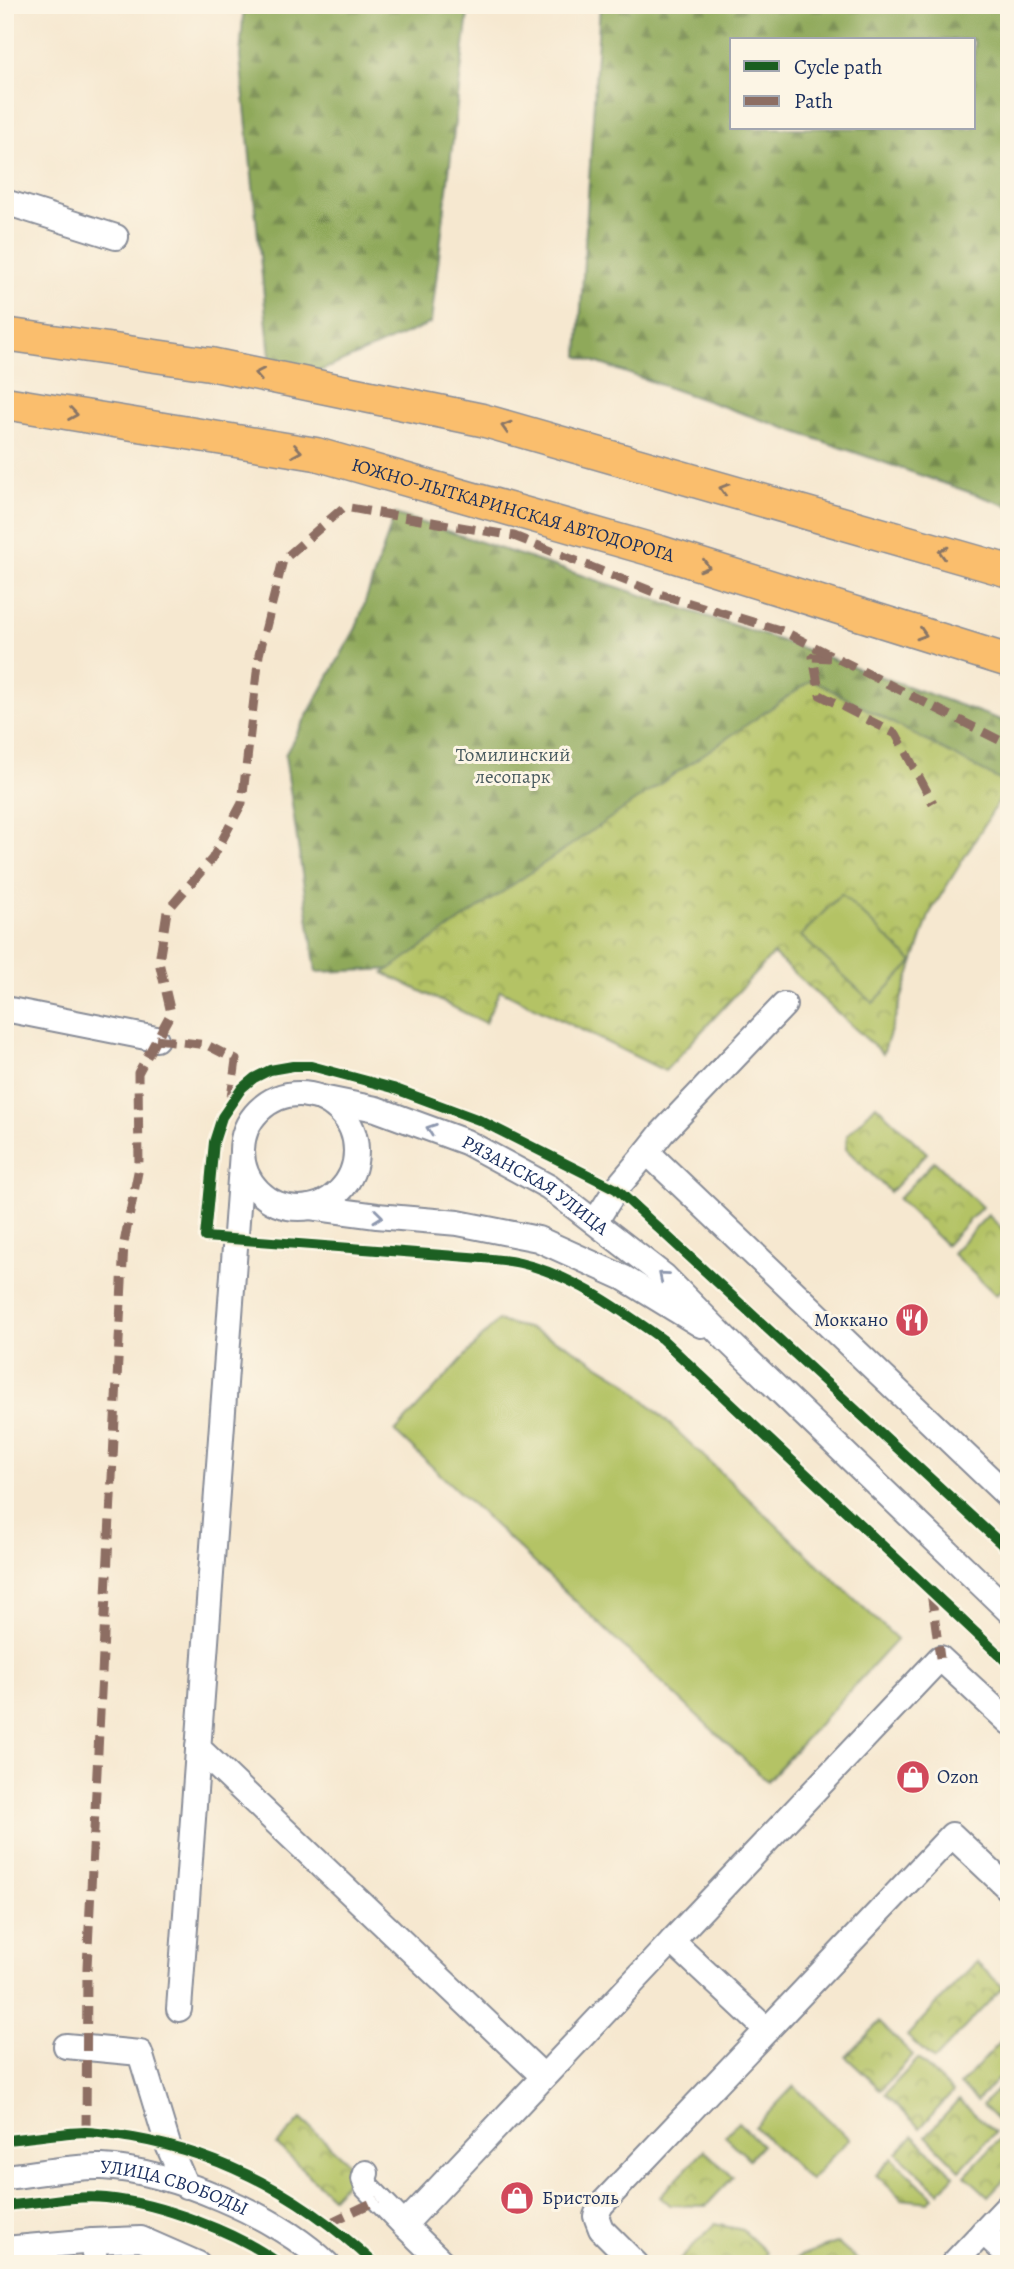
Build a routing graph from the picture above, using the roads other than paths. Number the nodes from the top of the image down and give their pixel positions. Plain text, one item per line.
1 (5, 202) edge
2 (116, 237) dead end
3 (5, 334) edge
4 (5, 403) edge
5 (1009, 571) edge
6 (1009, 661) edge
7 (784, 1005) dead end
8 (5, 1009) edge
9 (156, 1039) dead end
10 (307, 1095) junction
11 (242, 1152) junction
12 (648, 1152) junction
13 (310, 1207) junction
14 (595, 1222) junction
15 (728, 1341) junction
16 (1009, 1497) edge
17 (1007, 1605) edge
18 (1009, 1722) edge
19 (198, 1748) junction
20 (1009, 1889) edge
21 (672, 1941) junction
22 (179, 2009) dead end
23 (767, 2030) junction
24 (66, 2046) dead end
25 (543, 2076) junction
26 (366, 2173) dead end
27 (5, 2177) edge
28 (186, 2186) junction
29 (1009, 2205) edge
30 (404, 2225) junction
31 (983, 2232) junction
32 (5, 2249) edge
33 (94, 2252) edge
34 (1009, 2256) edge
35 (198, 2264) edge
36 (327, 2264) edge
37 (444, 2264) edge
38 (636, 2264) edge
39 (953, 2264) edge

1 - 2 street
5 -> 3 main road
4 -> 6 main road, ЮЖНО-ЛЫТКАРИНСКАЯ АВТОДОРОГА
7 - 12 street
8 - 9 street
10 - 11 street
10 - 13 street
14 -> 10 street, РЯЗАНСКАЯ УЛИЦА
11 - 13 street
11 - 19 street
12 - 14 street
12 - 16 street
13 -> 15 street, РЯЗАНСКАЯ УЛИЦА
15 -> 14 street, РЯЗАНСКАЯ УЛИЦА
15 - 17 street, РЯЗАНСКАЯ УЛИЦА
18 - 21 street
19 - 22 street
19 - 25 street
20 - 23 street
21 - 23 street
21 - 25 street
23 - 38 street
24 - 28 street
25 - 30 street
26 - 30 street
27 - 28 street, УЛИЦА СВОБОДЫ
28 - 36 street, УЛИЦА СВОБОДЫ
29 - 31 street
30 - 37 street
31 - 34 street
31 - 39 street
32 - 33 street
33 - 35 street

